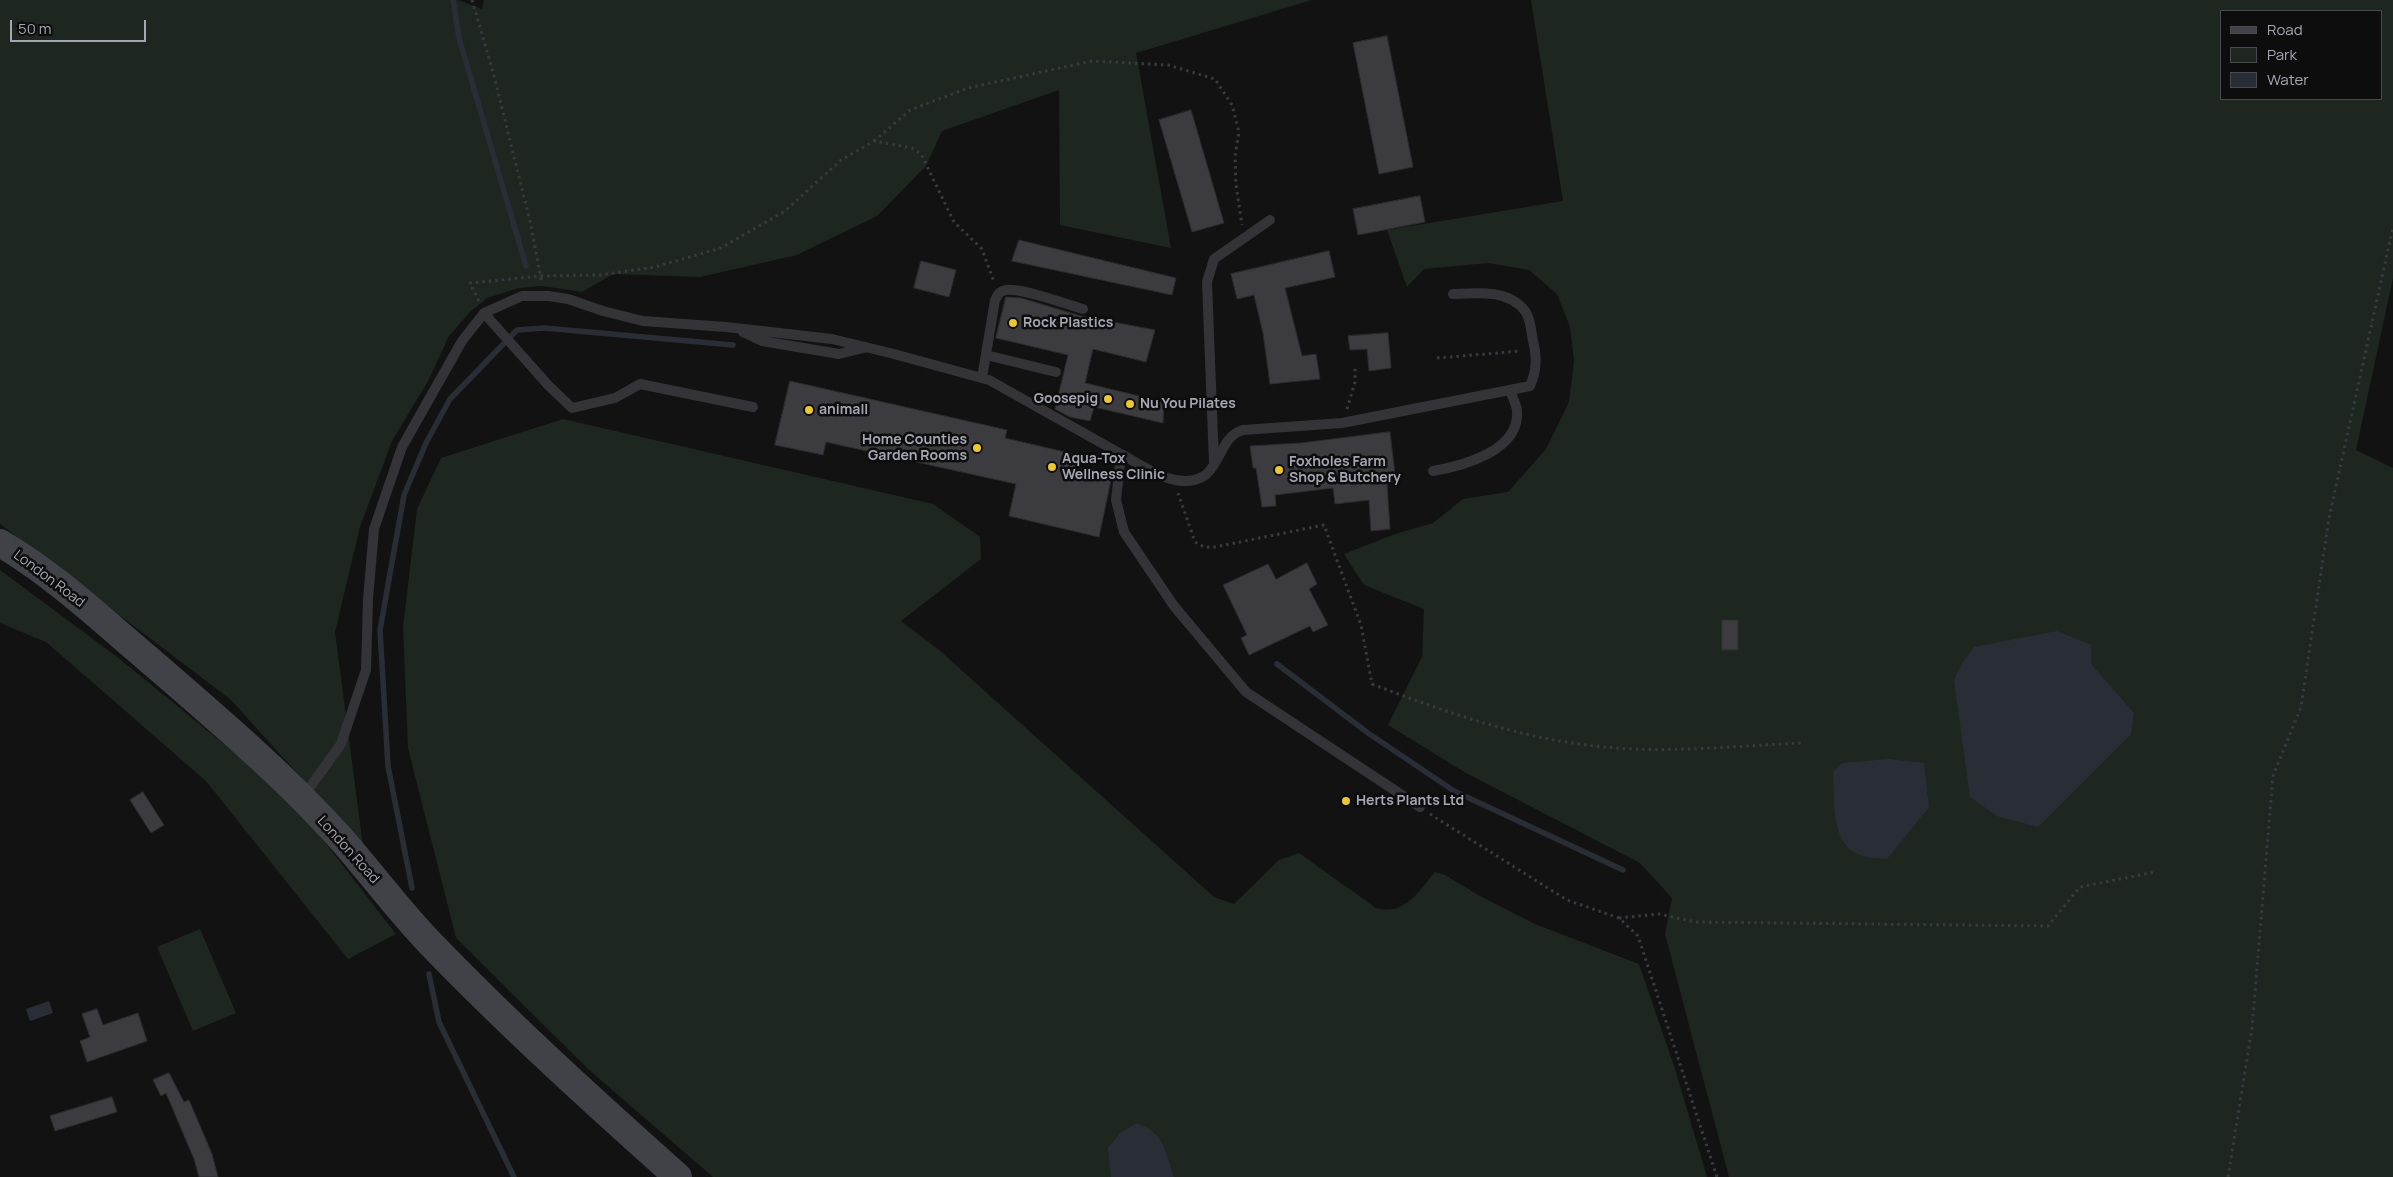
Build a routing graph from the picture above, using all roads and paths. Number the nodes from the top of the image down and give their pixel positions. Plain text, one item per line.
1 (472, 0) edge
2 (874, 141) junction
3 (1270, 220) dead end
4 (2393, 227) edge
5 (1244, 238) junction
6 (541, 276) junction
7 (999, 293) junction
8 (1453, 294) dead end
9 (548, 296) junction
10 (1083, 309) dead end
11 (484, 313) junction
12 (1535, 350) junction
13 (986, 355) junction
14 (1437, 358) dead end
15 (1355, 366) dead end
16 (1056, 372) dead end
17 (982, 378) junction
18 (1510, 391) junction
19 (753, 407) dead end
20 (1342, 423) junction
21 (1120, 454) junction
22 (1214, 464) junction
23 (1433, 471) dead end
24 (1172, 478) junction
25 (0, 543) edge
26 (1802, 743) dead end
27 (301, 800) junction
28 (1420, 807) joint
29 (2155, 872) dead end
30 (1619, 918) junction
31 (678, 1177) edge
32 (1717, 1177) edge
33 (2228, 1177) edge

1 - 6 path
2 - 5 path
2 - 6 path
2 - 7 path
3 - 5 lane
4 - 33 path
5 - 22 lane
6 - 9 path
6 - 11 path
7 - 10 lane
7 - 13 lane
8 - 12 lane
9 - 11 lane
9 - 17 lane
11 - 19 lane
11 - 27 lane
12 - 14 path
12 - 18 lane
13 - 16 lane
13 - 17 lane
15 - 20 path
17 - 21 lane
18 - 20 lane
18 - 23 lane
20 - 22 lane
21 - 24 lane
21 - 28 lane
22 - 24 lane
24 - 26 path
25 - 27 main road, London Road
27 - 31 main road, London Road
28 - 30 path
29 - 30 path
30 - 32 path

